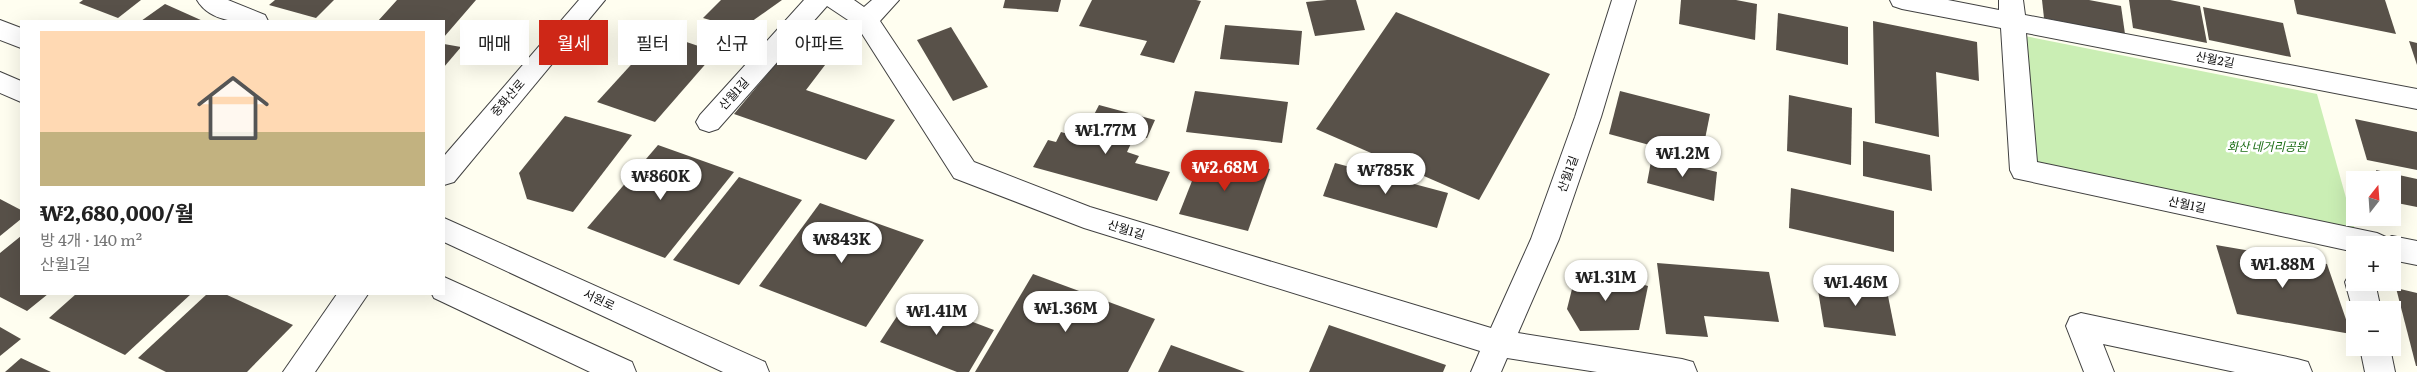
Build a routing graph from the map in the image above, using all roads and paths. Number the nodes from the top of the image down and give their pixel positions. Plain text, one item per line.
1 (209, 0) edge
2 (593, 0) edge
3 (818, 0) edge
4 (836, 0) edge
5 (887, 0) edge
6 (1624, 0) edge
7 (1902, 0) edge
8 (2012, 11) edge
9 (253, 20) edge
10 (866, 20) junction
11 (0, 29) edge
12 (20, 39) edge
13 (0, 82) edge
14 (20, 92) edge
15 (2417, 99) edge
16 (709, 122) dead end
17 (445, 173) edge
18 (445, 229) edge
19 (2346, 245) edge
20 (2401, 250) edge
21 (2417, 253) edge
22 (445, 288) edge
23 (352, 295) edge
24 (1497, 343) junction
25 (2377, 356) edge
26 (298, 372) edge
27 (621, 372) edge
28 (754, 372) edge
29 (1486, 372) edge
30 (1682, 372) edge
31 (2099, 372) edge
32 (2297, 372) edge
33 (2380, 372) edge

1 - 9 street
2 - 17 street, 중화산로
3 - 16 street, 산월1길
4 - 10 street, 산월1길
5 - 10 street
6 - 24 street, 산월1길
7 - 8 street, 산월2길
8 - 15 street, 산월2길
8 - 19 street, 산월1길
10 - 24 street, 산월1길
11 - 12 street
13 - 14 street
18 - 28 street, 서원로
20 - 21 street
22 - 27 street
23 - 26 street
24 - 29 street, 산월1길
24 - 30 street, 산월1길
25 - 33 street
31 - 32 street

